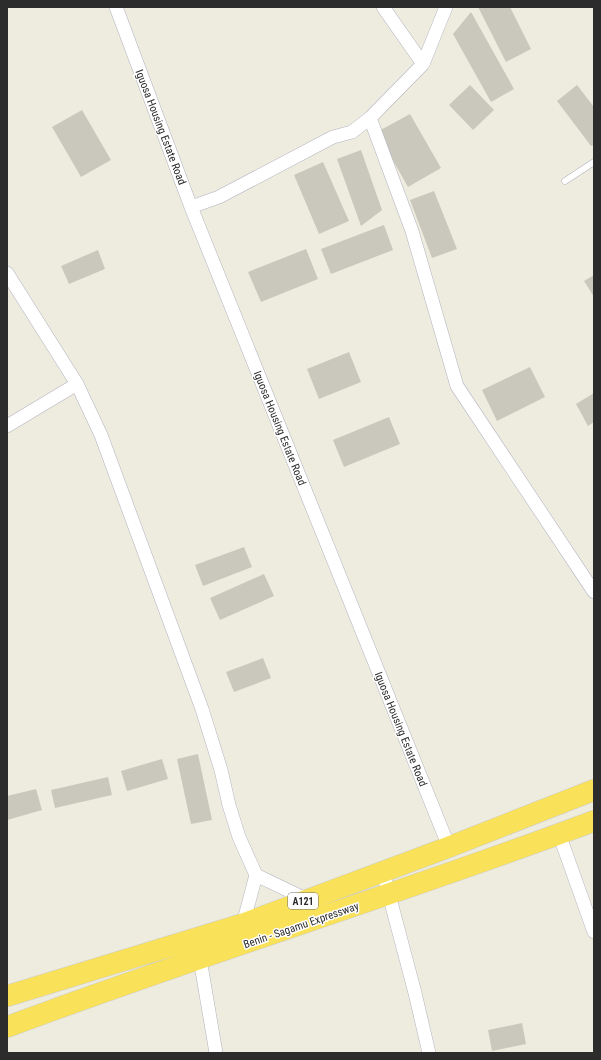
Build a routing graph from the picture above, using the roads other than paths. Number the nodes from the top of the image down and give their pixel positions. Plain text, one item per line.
1 (116, 7) edge
2 (383, 7) edge
3 (446, 7) edge
4 (423, 64) junction
5 (370, 118) junction
6 (594, 162) edge
7 (565, 180) dead end
8 (191, 207) junction
9 (7, 273) edge
10 (77, 384) junction
11 (7, 426) edge
12 (594, 592) edge
13 (594, 790) edge
14 (594, 821) edge
15 (559, 834) junction
16 (449, 847) junction
17 (383, 872) junction
18 (256, 875) junction
19 (389, 895) junction
20 (308, 900) junction
21 (243, 924) junction
22 (594, 932) edge
23 (200, 959) junction
24 (7, 996) edge
25 (7, 1026) edge
26 (216, 1053) edge
27 (429, 1053) edge

1 - 8 street, Iguosa Housing Estate Road
2 - 4 street
3 - 4 street
4 - 5 street
5 - 8 street
5 - 12 street
6 - 7 lane
8 - 16 street, Iguosa Housing Estate Road
9 - 10 street
10 - 11 street
10 - 18 street
13 - 16 highway, A121
14 - 15 highway, Benin - Sagamu Expressway / A121
15 - 19 highway, Benin - Sagamu Expressway / A121
15 - 22 street
16 - 17 highway, A121
17 - 19 street
17 - 20 highway, A121
18 - 20 street
18 - 21 street
19 - 23 highway, Benin - Sagamu Expressway / A121
19 - 27 street
20 - 21 highway, A121
21 - 24 highway, A121
23 - 25 highway, Benin - Sagamu Expressway / A121
23 - 26 street

